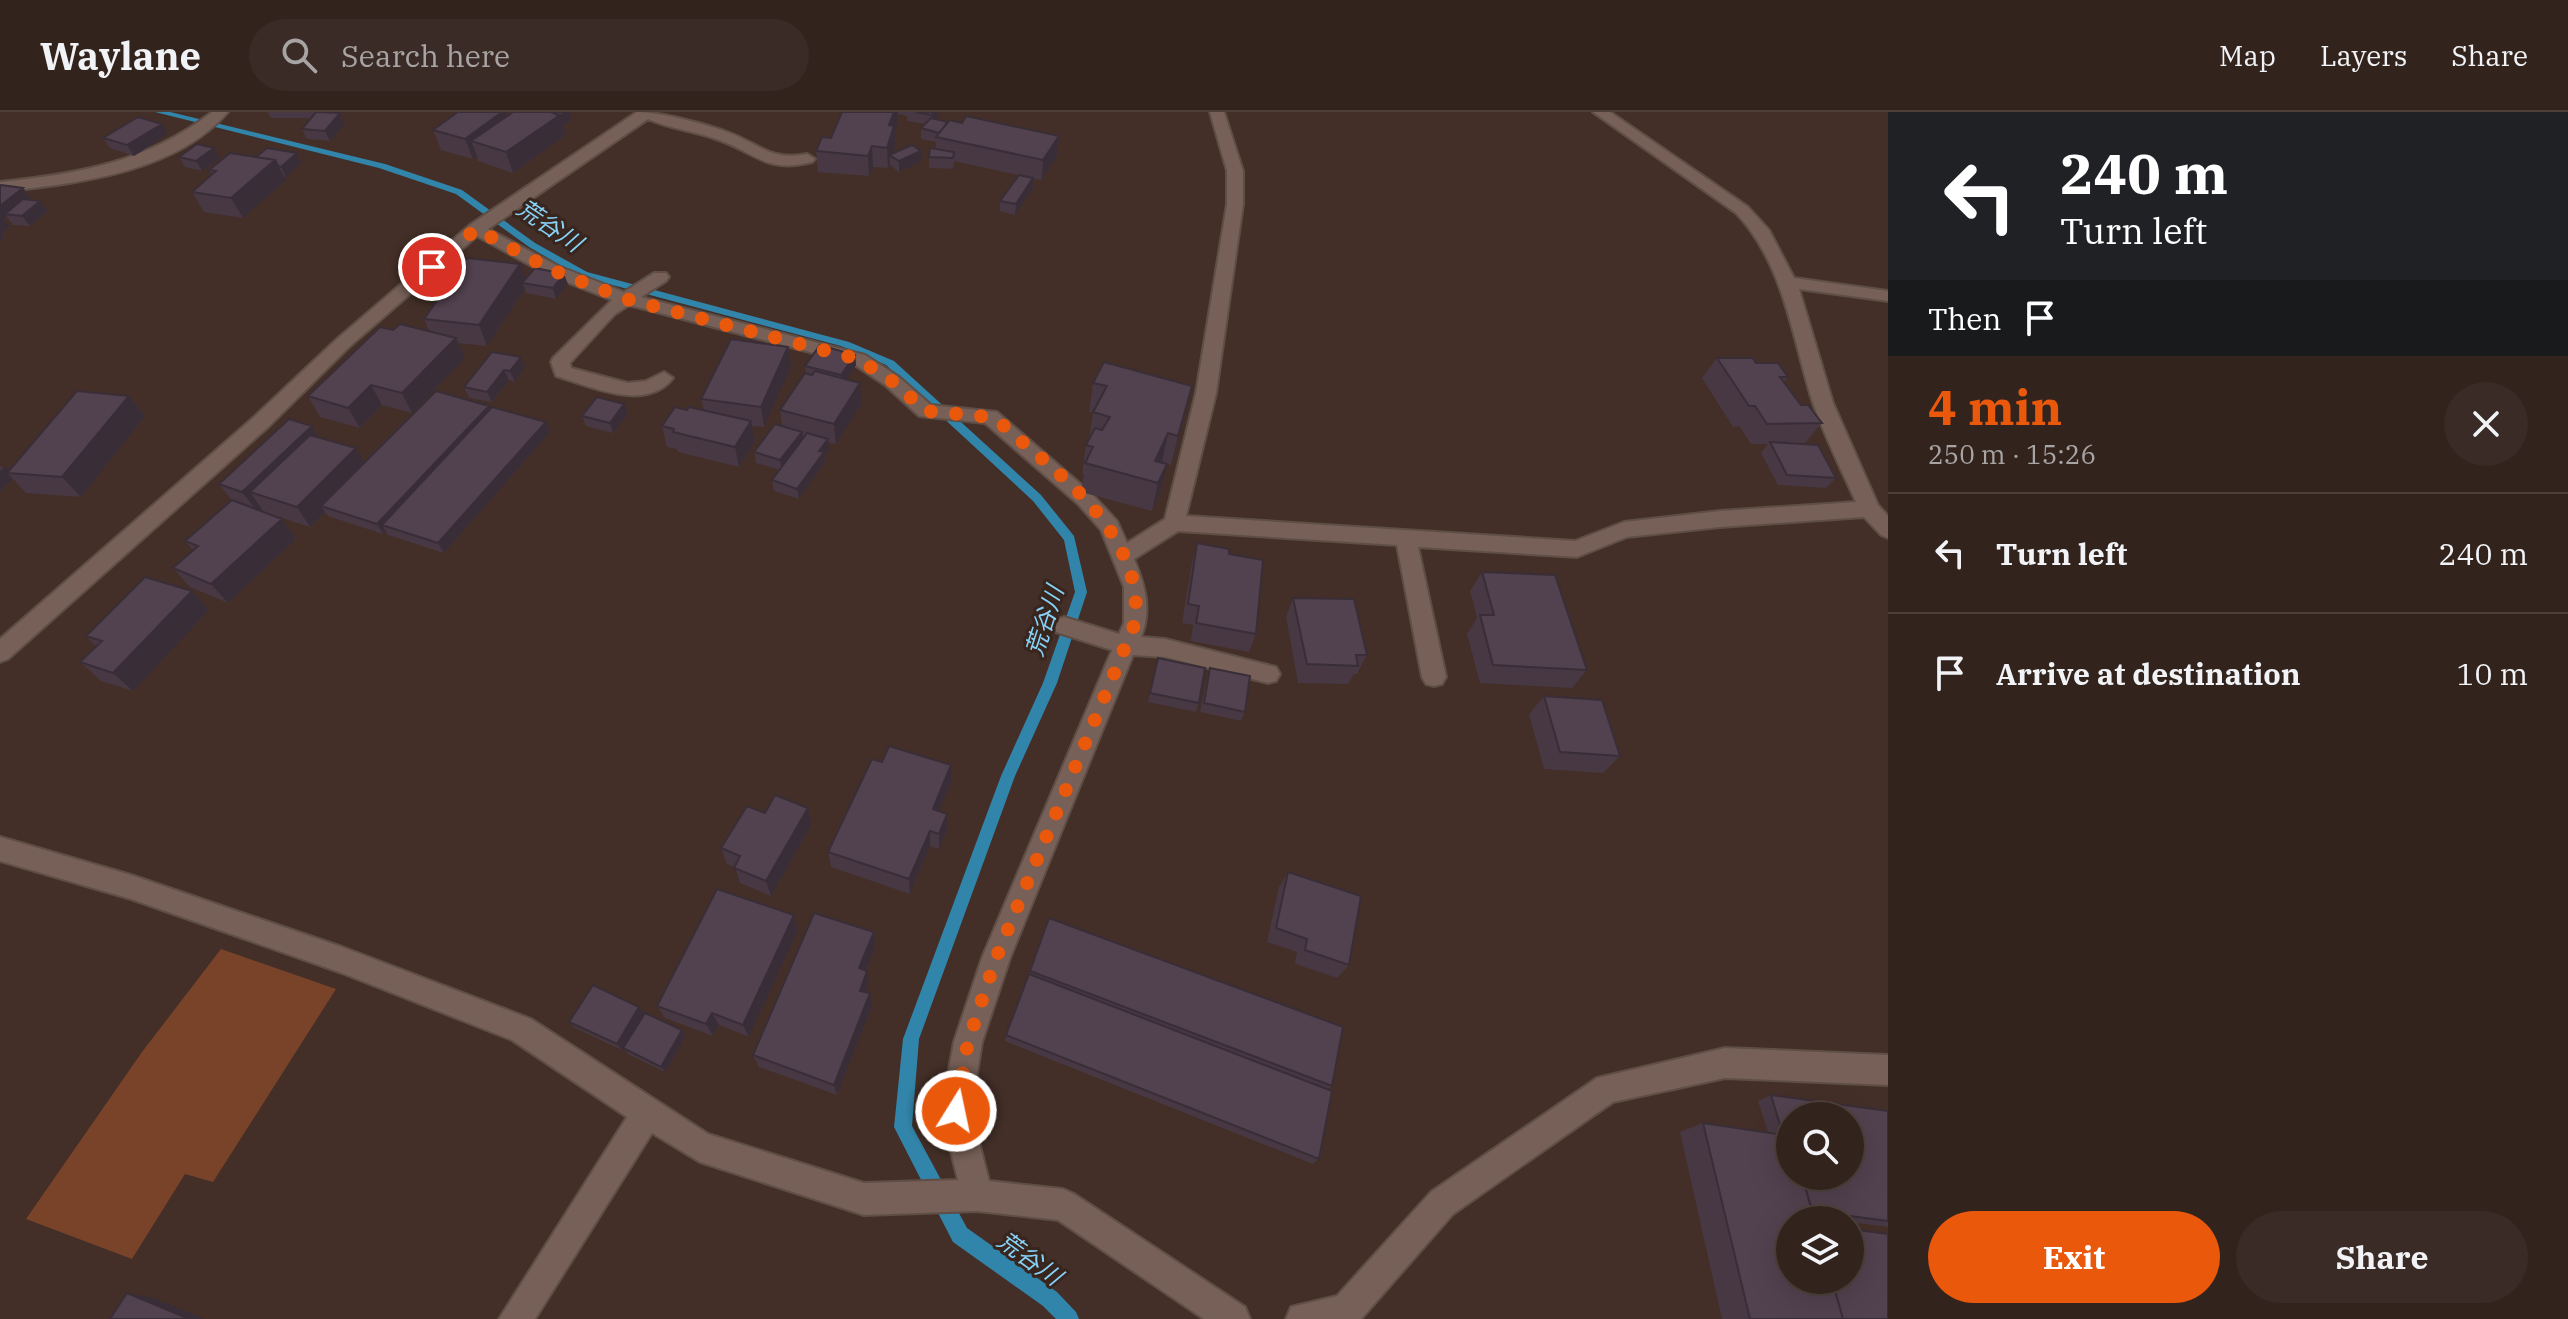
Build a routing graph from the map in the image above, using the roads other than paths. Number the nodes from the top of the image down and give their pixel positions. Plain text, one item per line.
1 (1217, 112) edge
2 (1600, 112) edge
3 (220, 113) edge
4 (646, 113) edge
5 (807, 159) dead end
6 (0, 187) edge
7 (476, 229) junction
8 (660, 277) dead end
9 (1788, 283) junction
10 (1888, 296) edge
11 (626, 299) junction
12 (664, 378) dead end
13 (1869, 509) junction
14 (1174, 523) junction
15 (1888, 530) edge
16 (1406, 539) junction
17 (1123, 556) junction
18 (1064, 626) dead end
19 (1126, 645) junction
20 (0, 653) edge
21 (1268, 674) dead end
22 (1434, 677) dead end
23 (0, 849) edge
24 (1888, 1070) edge
25 (647, 1113) junction
26 (977, 1195) junction
27 (516, 1319) edge
28 (1233, 1319) edge
29 (1303, 1319) edge

1 - 14 street
2 - 9 street
3 - 6 street
4 - 5 street
4 - 7 street
7 - 11 street
7 - 20 street
8 - 11 street
9 - 10 street
9 - 13 street
11 - 12 street
11 - 17 street
13 - 15 street
13 - 16 street
14 - 16 street
14 - 17 street
16 - 22 street
17 - 19 street
18 - 19 street
19 - 21 street
19 - 26 street
23 - 25 street
24 - 29 street
25 - 26 street
25 - 27 street
26 - 28 street

